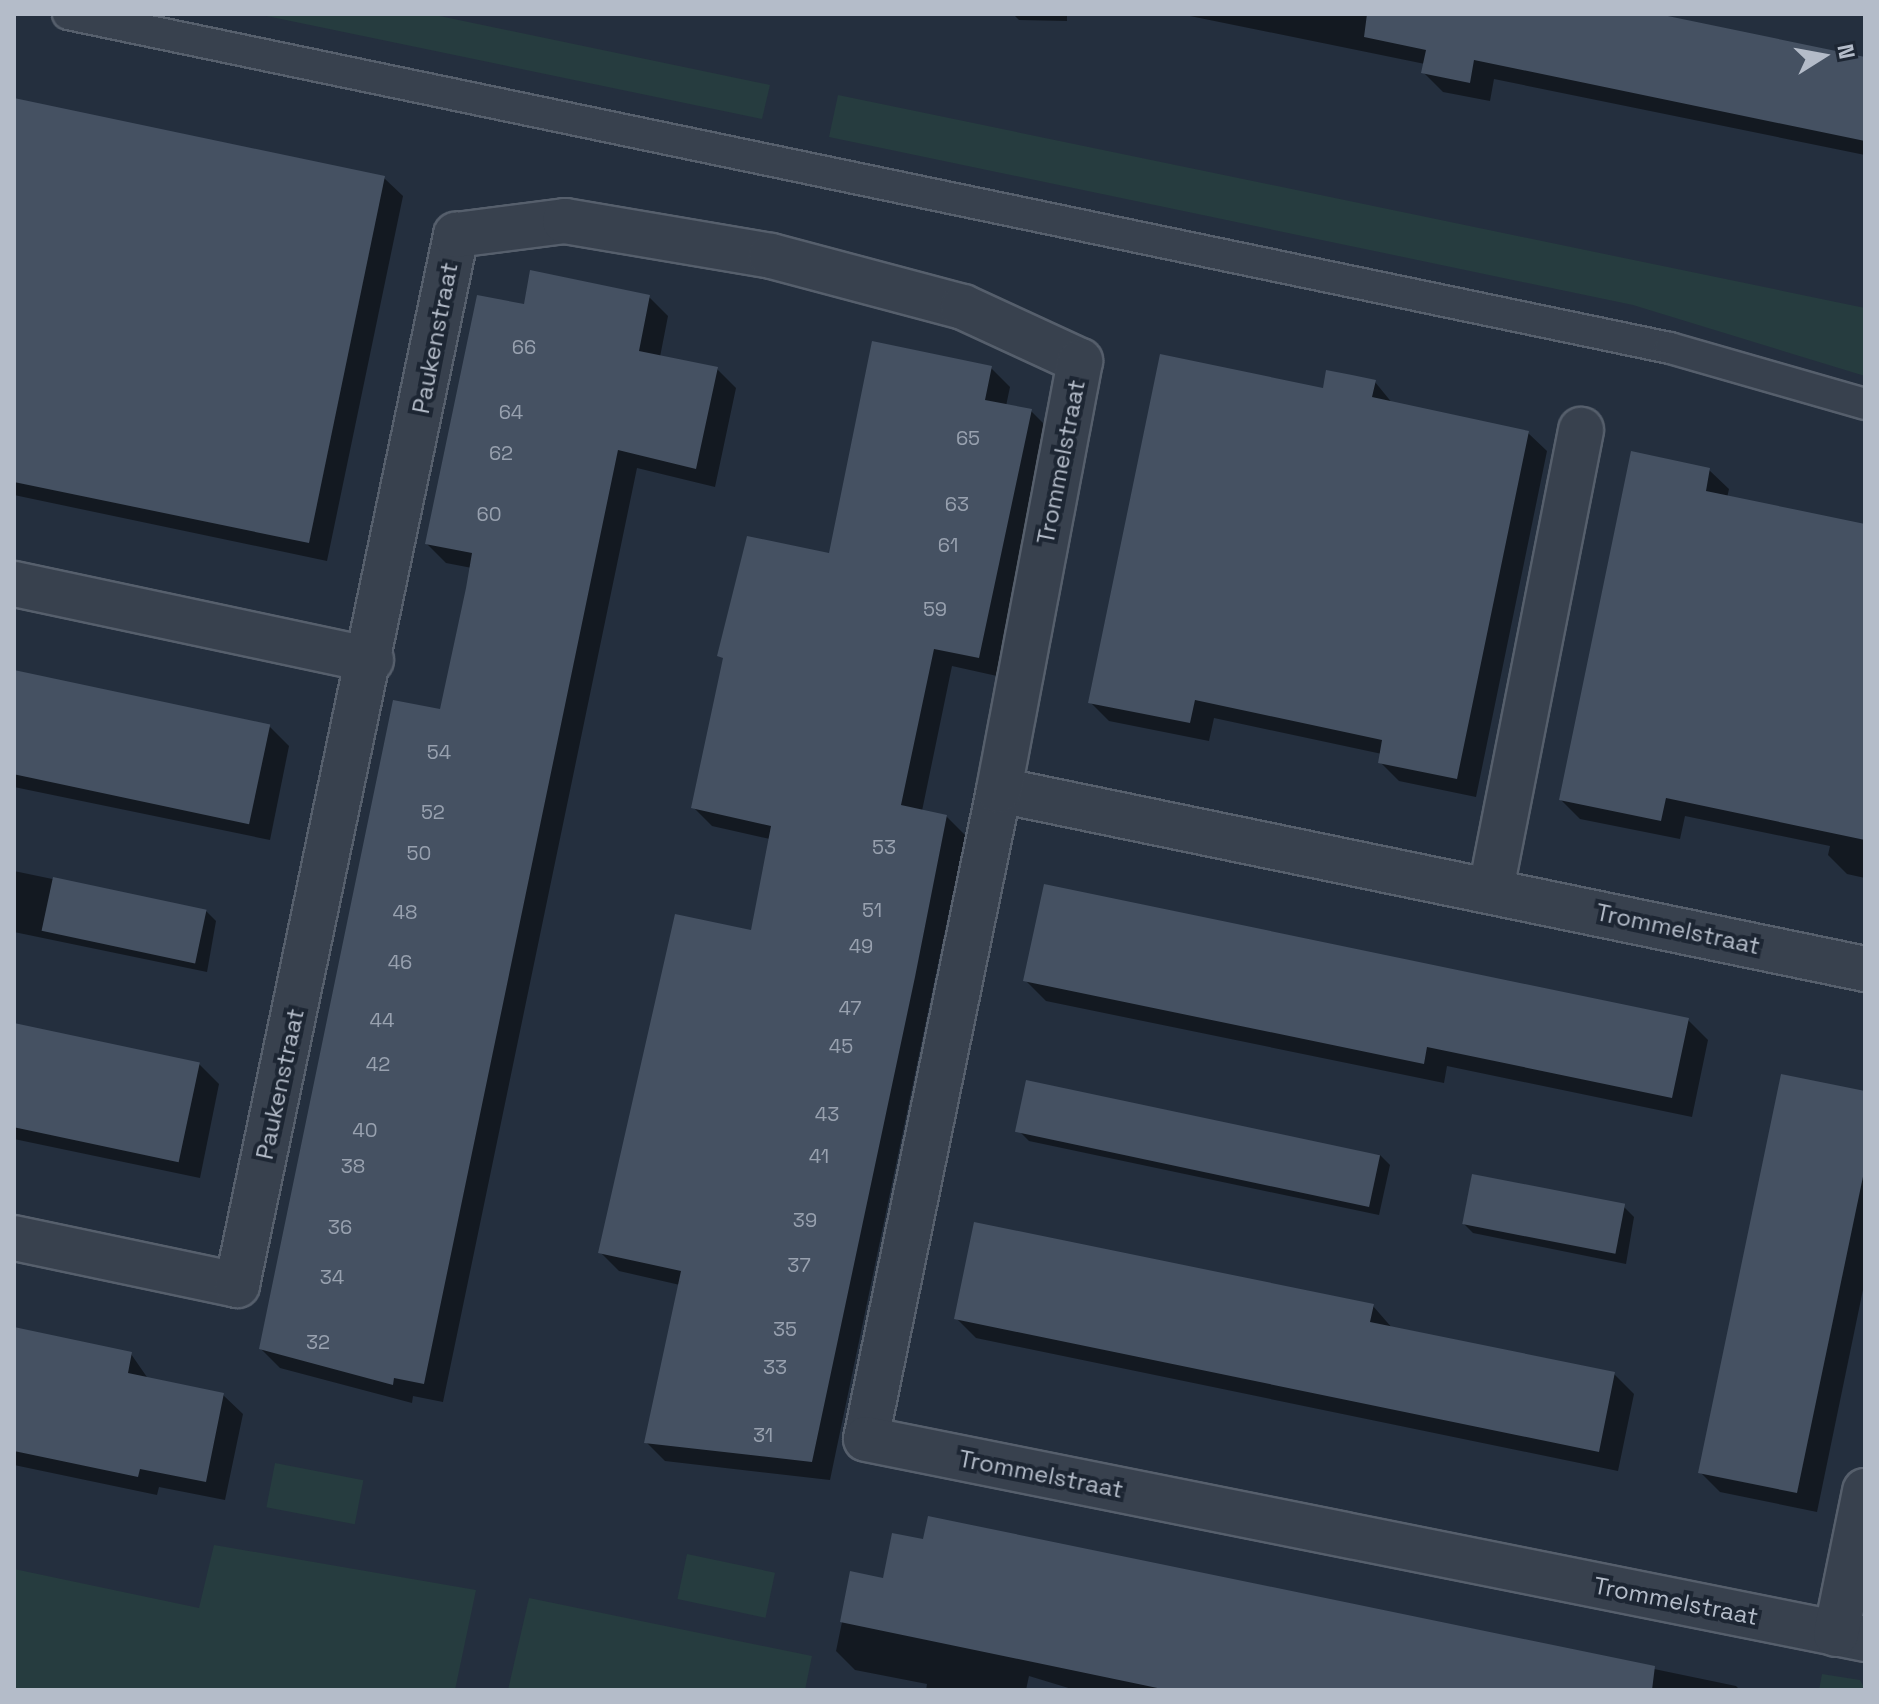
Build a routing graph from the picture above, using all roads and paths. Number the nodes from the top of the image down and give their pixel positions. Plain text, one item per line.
1 (68, 14) edge
2 (771, 256) joint
3 (1865, 404) edge
4 (1581, 430) dead end
5 (14, 584) edge
6 (371, 660) junction
7 (999, 790) junction
8 (1491, 889) junction
9 (1865, 969) edge
10 (14, 1238) edge
11 (1865, 1491) edge
12 (1851, 1636) edge

1 - 3 lane
2 - 6 street, Paukenstraat
2 - 7 street, Trommelstraat
4 - 8 street
5 - 6 street
6 - 10 street, Paukenstraat
7 - 8 street, Trommelstraat
7 - 12 street, Trommelstraat
8 - 9 street, Trommelstraat
11 - 12 street

